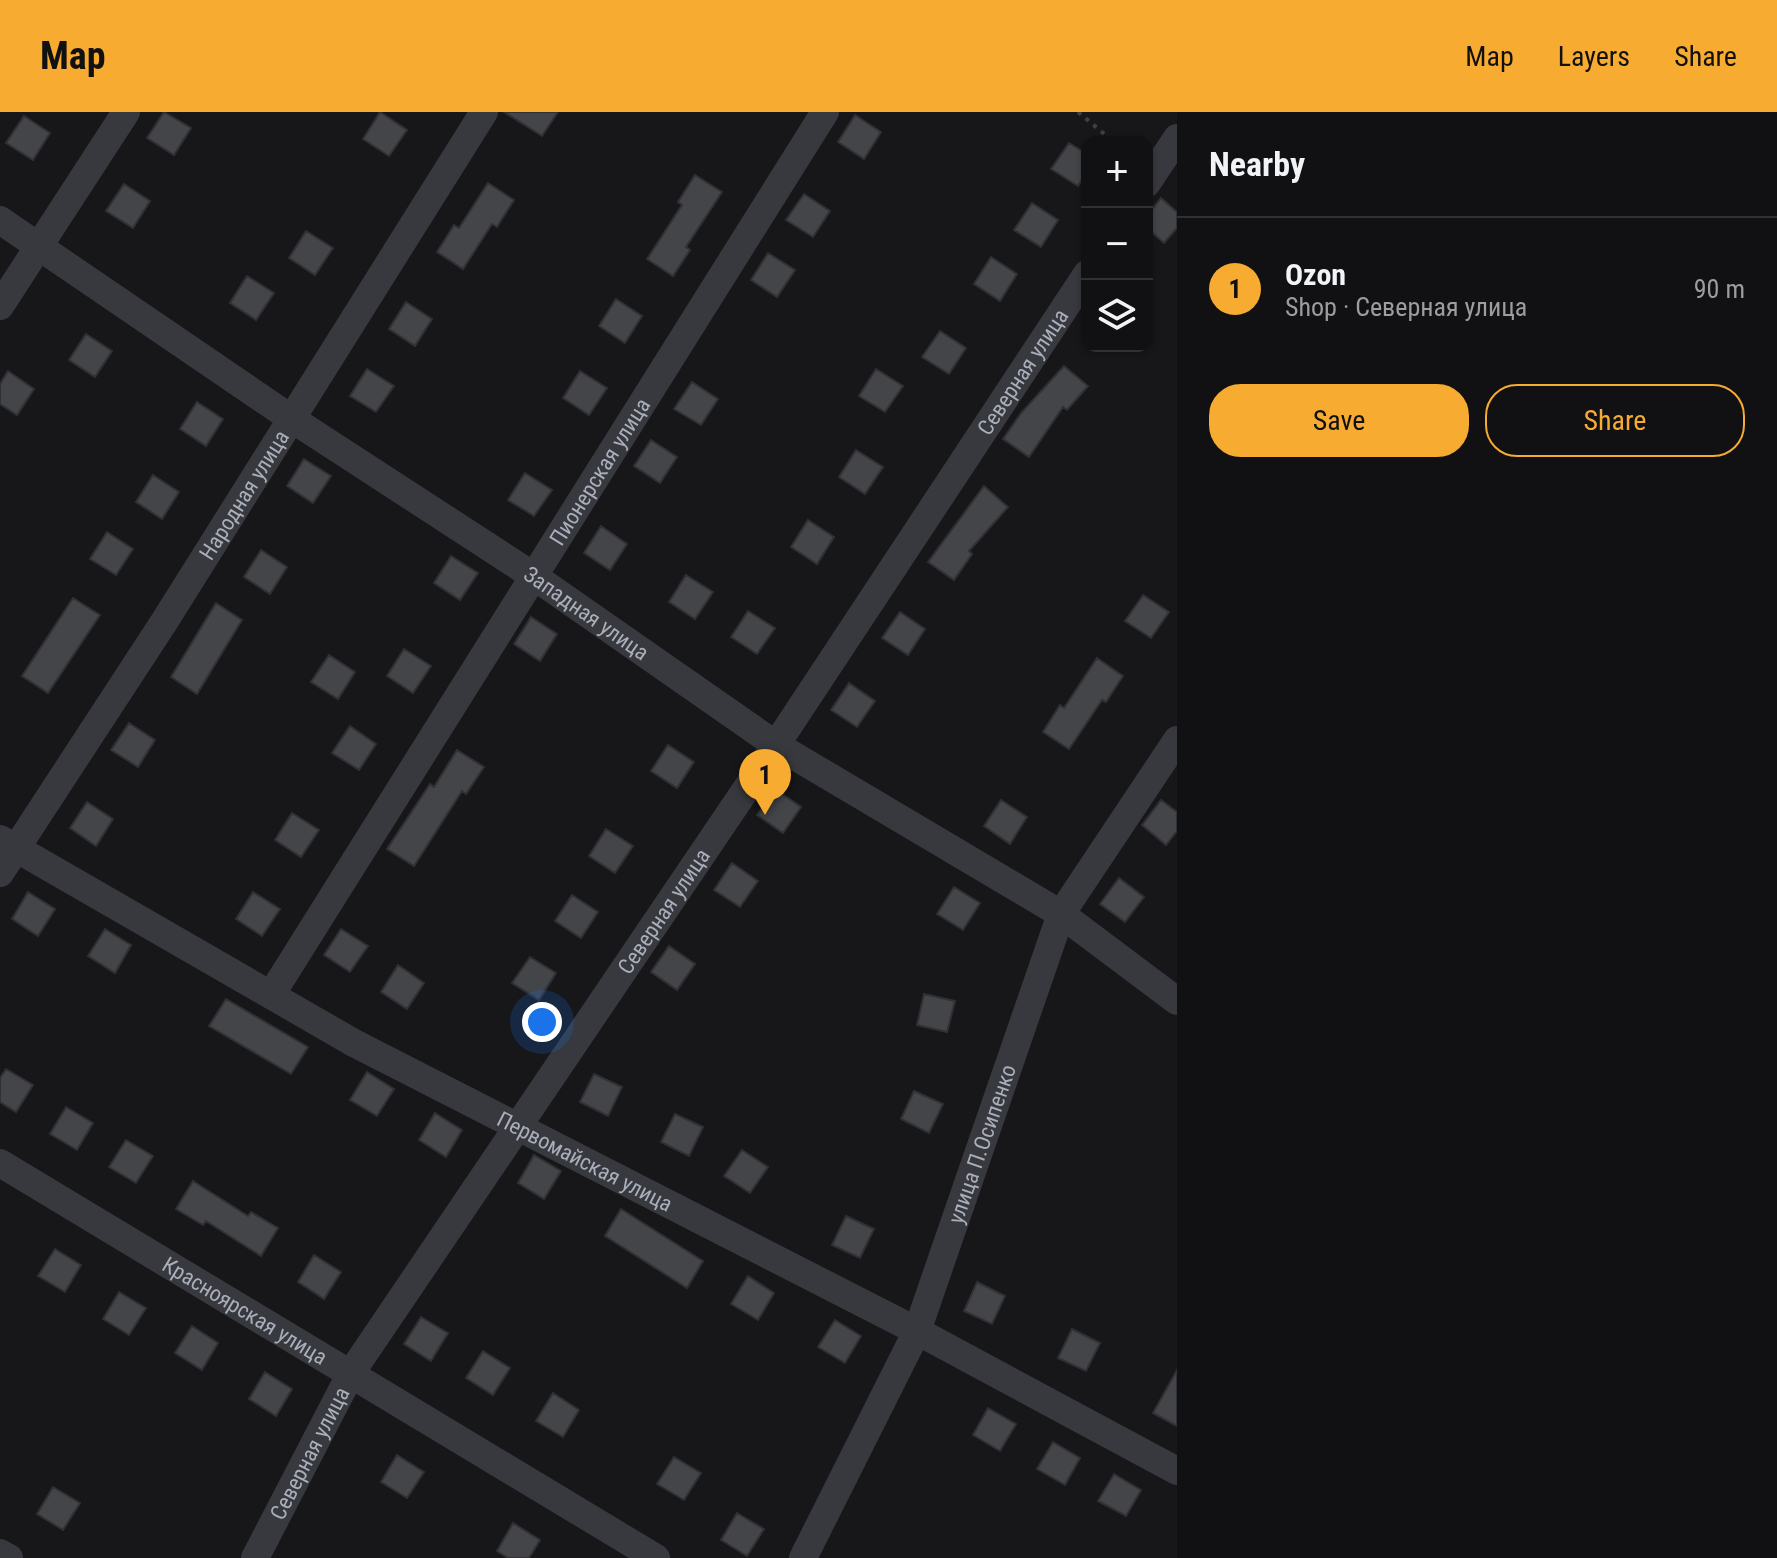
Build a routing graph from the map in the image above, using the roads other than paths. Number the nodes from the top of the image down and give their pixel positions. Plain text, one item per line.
1 (126, 112) edge
2 (484, 112) edge
3 (825, 112) edge
4 (1177, 138) edge
5 (1153, 174) edge
6 (0, 220) edge
7 (39, 245) junction
8 (1083, 280) edge
9 (0, 306) edge
10 (292, 419) junction
11 (535, 577) junction
12 (1177, 740) edge
13 (776, 745) junction
14 (8, 844) edge
15 (0, 873) edge
16 (1061, 914) junction
17 (271, 995) junction
18 (1177, 1001) edge
19 (515, 1127) junction
20 (0, 1163) edge
21 (917, 1331) junction
22 (351, 1373) junction
23 (1177, 1471) edge
24 (0, 1553) edge
25 (9, 1558) edge
26 (255, 1558) edge
27 (656, 1558) edge
28 (803, 1558) edge

1 - 7 street
2 - 10 street, Народная улица
3 - 11 street, Пионерская улица
4 - 5 street
6 - 7 street, Западная улица
7 - 9 street
7 - 10 street, Западная улица
8 - 13 street, Северная улица
10 - 11 street, Западная улица
10 - 14 street, Народная улица
11 - 13 street, Западная улица
11 - 17 street, Пионерская улица
12 - 16 street, улица П.Осипенко
13 - 16 street, Западная улица
13 - 19 street, Северная улица
14 - 15 street, Народная улица
14 - 17 street, Первомайская улица
16 - 18 street, Западная улица
16 - 21 street, улица П.Осипенко
17 - 19 street, Первомайская улица
19 - 21 street, Первомайская улица
19 - 22 street, Северная улица
20 - 22 street, Красноярская улица
21 - 23 street, Первомайская улица
21 - 28 street, улица П.Осипенко
22 - 26 street, Северная улица
22 - 27 street, Красноярская улица
24 - 25 street

